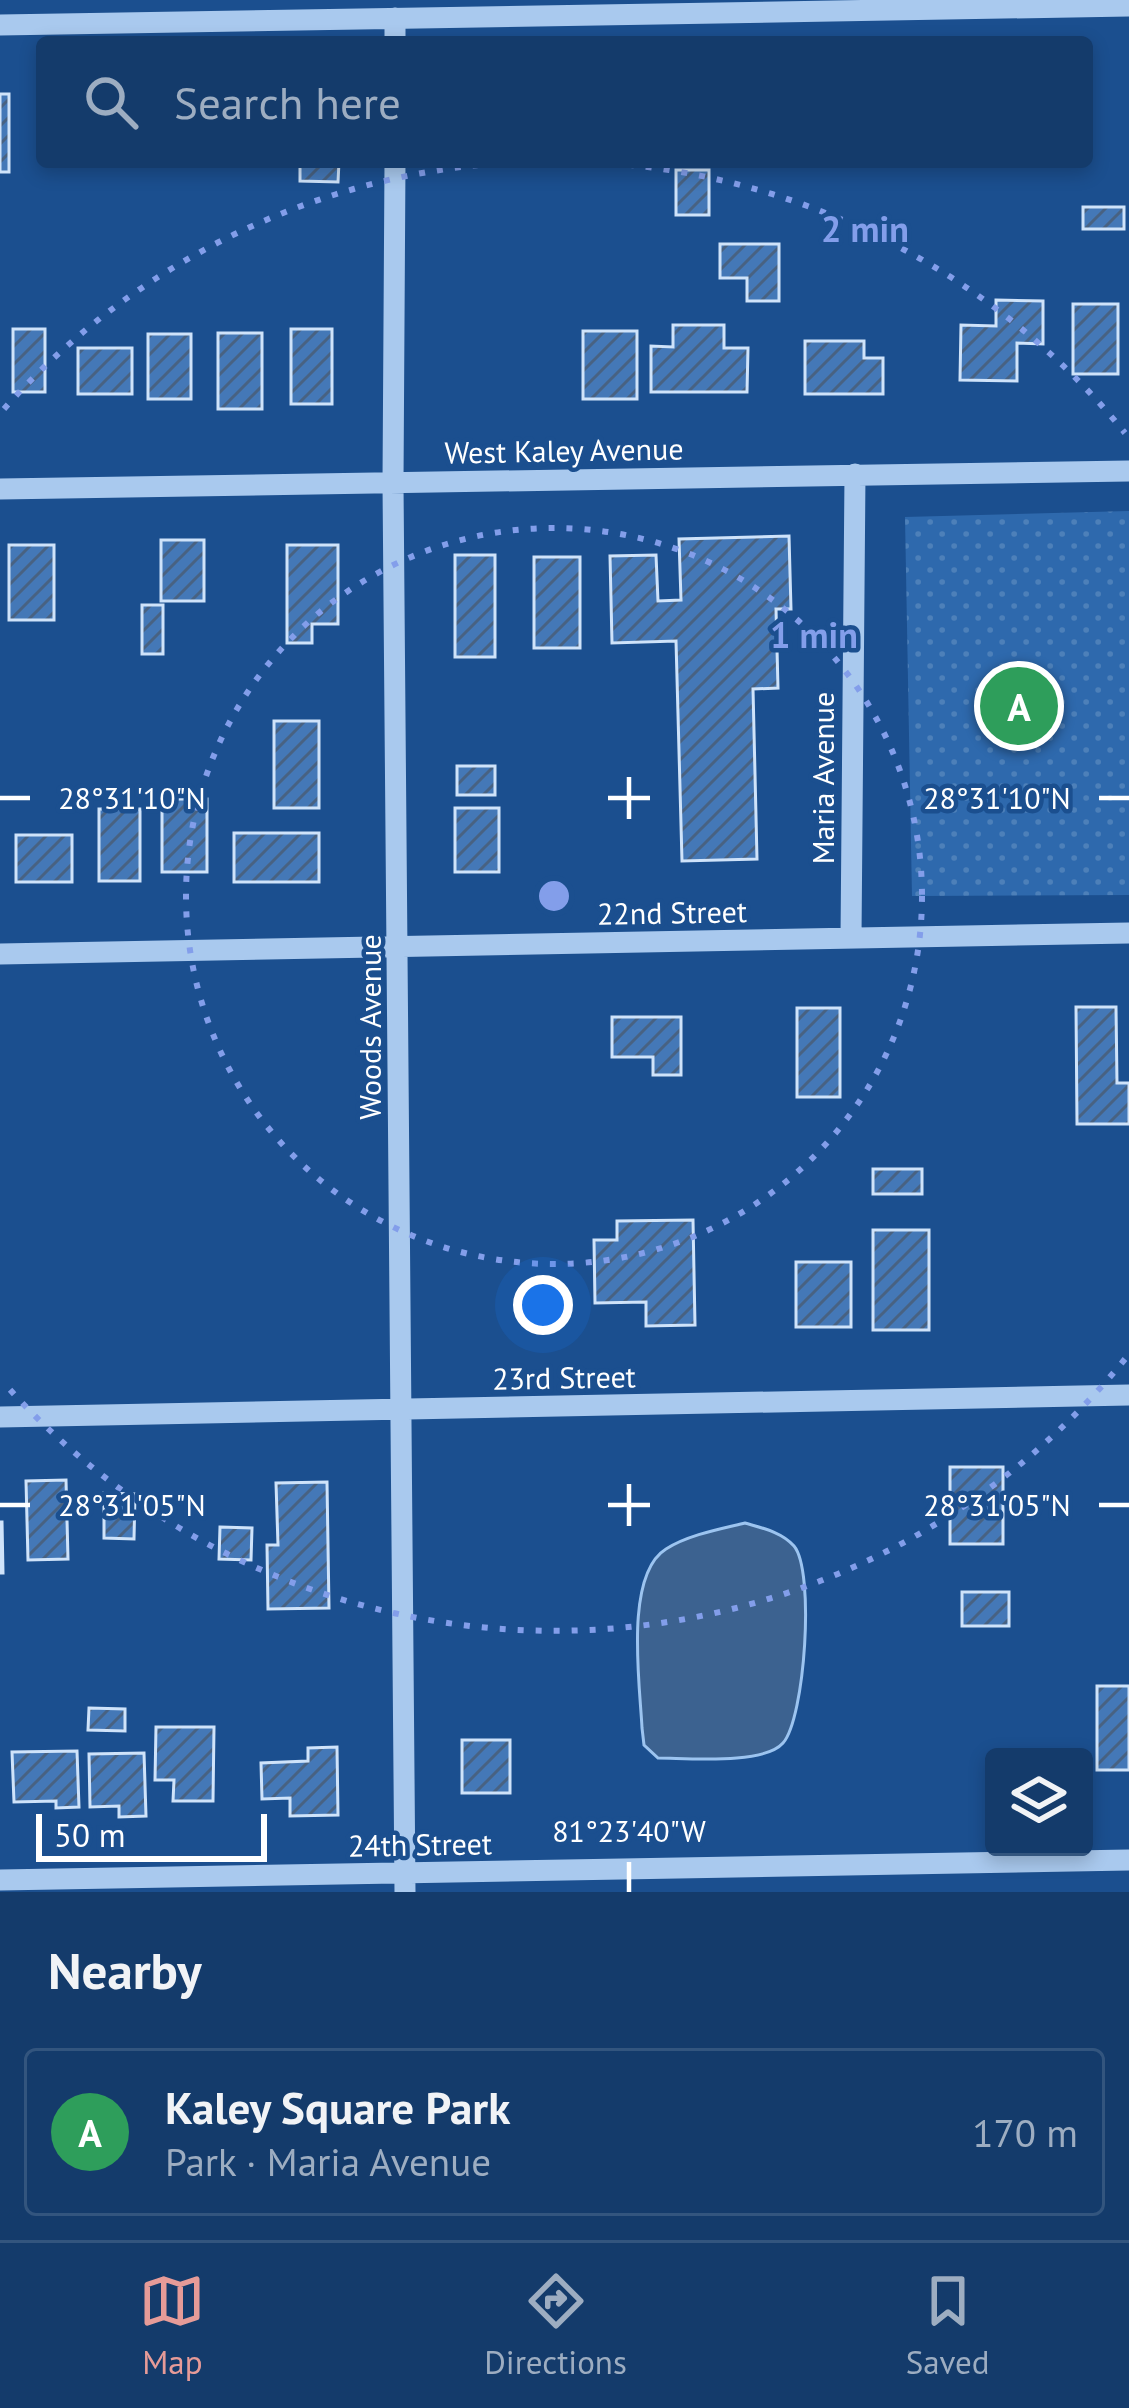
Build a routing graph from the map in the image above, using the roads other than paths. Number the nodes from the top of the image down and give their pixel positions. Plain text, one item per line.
1 (1129, 6) edge
2 (395, 18) junction
3 (0, 25) edge
4 (395, 36) edge
5 (395, 168) edge
6 (1129, 471) edge
7 (855, 474) junction
8 (393, 483) junction
9 (0, 489) edge
10 (1129, 934) edge
11 (850, 938) junction
12 (399, 948) junction
13 (0, 954) edge
14 (1129, 1395) edge
15 (400, 1410) junction
16 (0, 1417) edge
17 (1129, 1860) edge
18 (0, 1880) edge
19 (405, 1883) edge

1 - 2 street
2 - 3 street
2 - 4 street
5 - 8 street, Woods Avenue
6 - 7 street, West Kaley Avenue
7 - 8 street, West Kaley Avenue
7 - 11 street, Maria Avenue
8 - 9 street, West Kaley Avenue
8 - 12 street, Woods Avenue
10 - 11 street, 22nd Street
11 - 12 street, 22nd Street
12 - 13 street, 22nd Street
12 - 15 street, Woods Avenue
14 - 15 street, 23rd Street
15 - 16 street, 23rd Street
15 - 19 street, Woods Avenue
17 - 19 street, 24th Street
18 - 19 street, 24th Street

